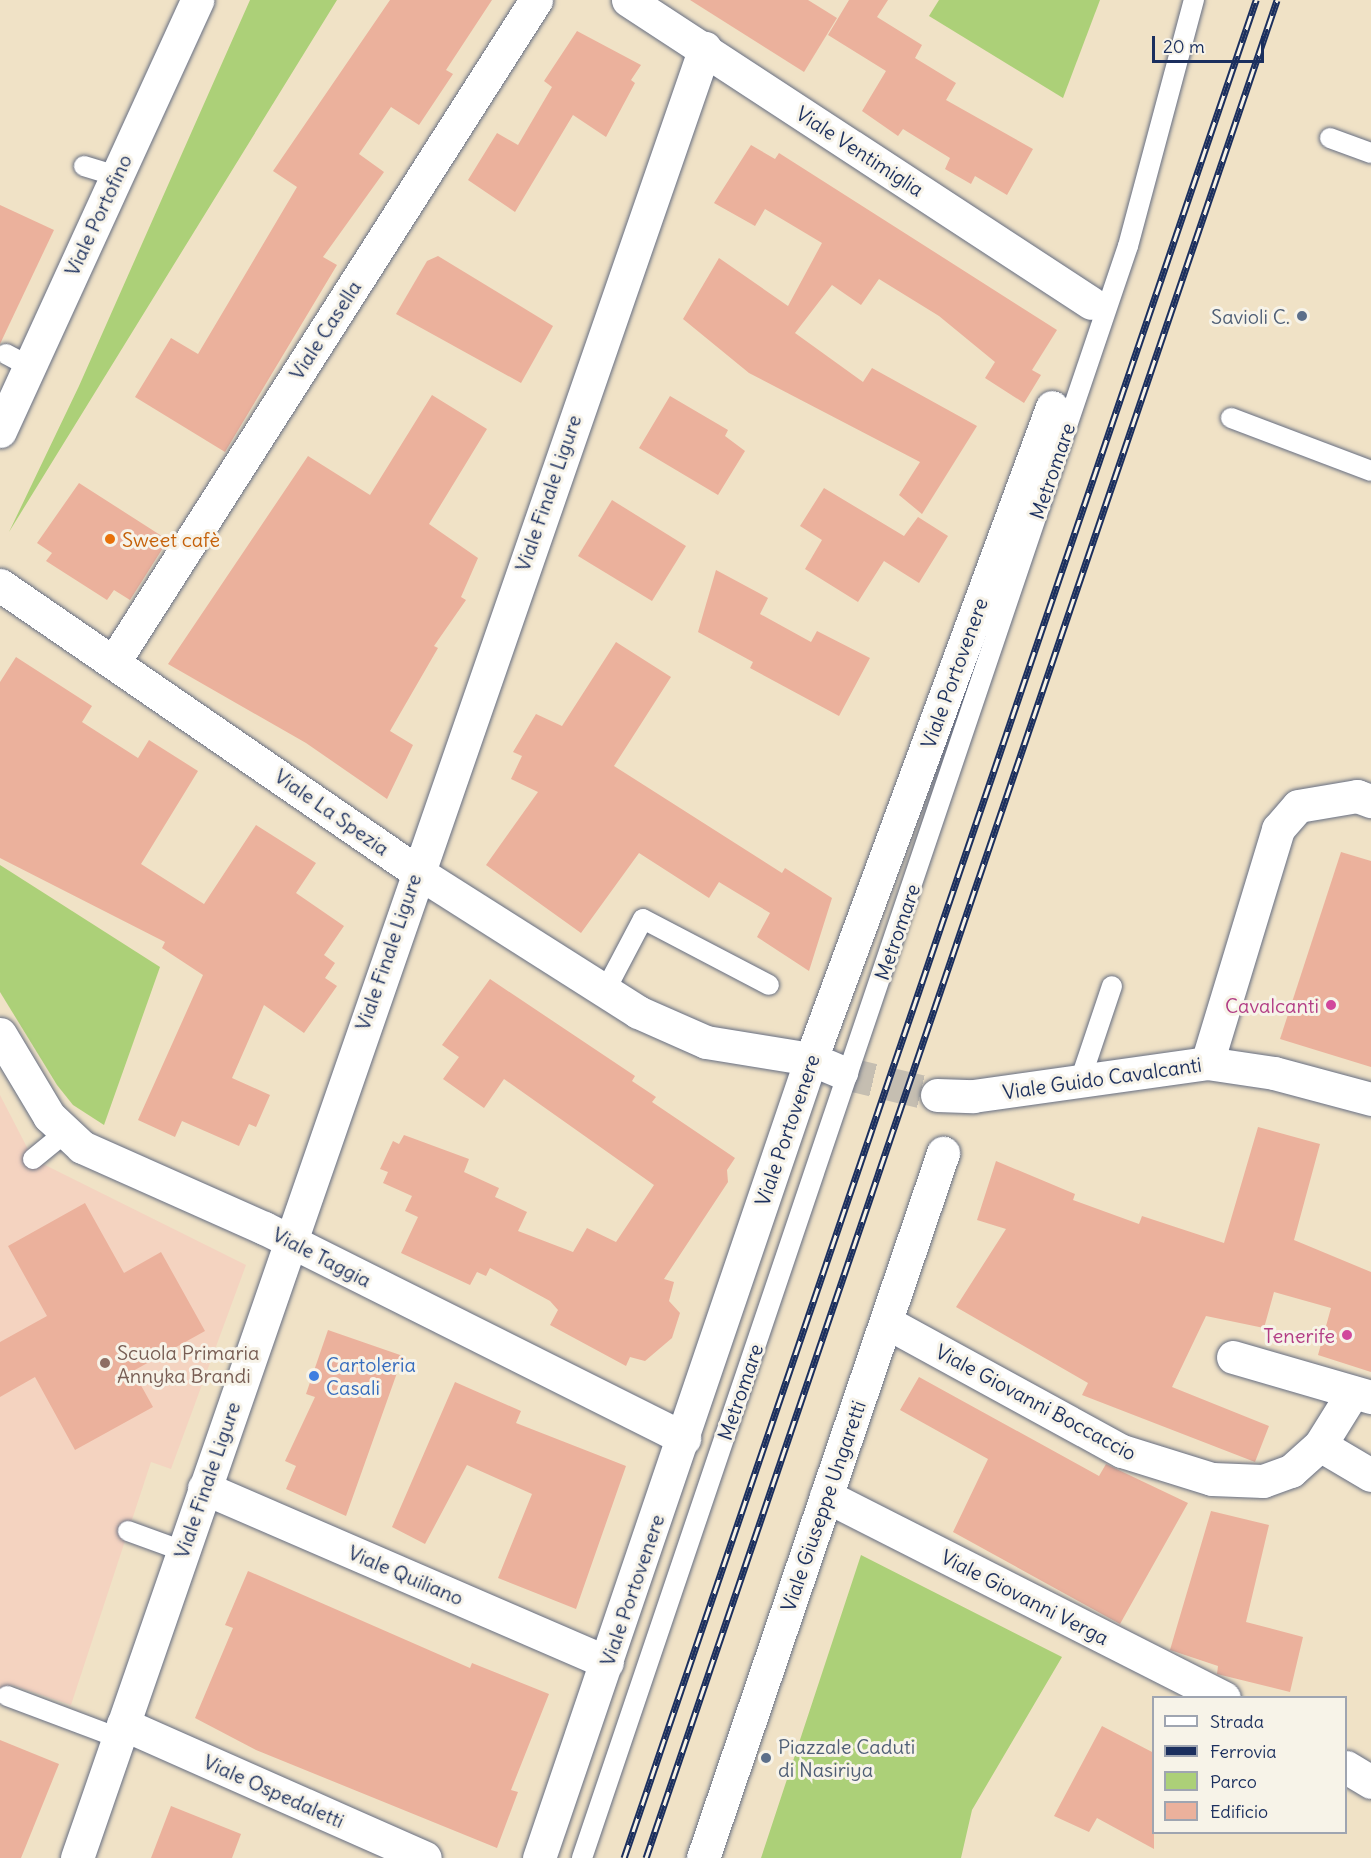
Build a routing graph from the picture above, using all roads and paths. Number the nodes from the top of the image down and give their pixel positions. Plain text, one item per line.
1 (197, 0) edge
2 (536, 0) edge
3 (628, 0) edge
4 (1194, 0) edge
5 (705, 48) junction
6 (1330, 138) dead end
7 (1371, 153) edge
8 (84, 166) dead end
9 (116, 176) junction
10 (1091, 303) dead end
11 (1052, 407) dead end
12 (1231, 418) dead end
13 (0, 431) edge
14 (1371, 471) edge
15 (0, 585) edge
16 (115, 660) junction
17 (1371, 801) edge
18 (416, 871) junction
19 (769, 985) dead end
20 (1112, 986) dead end
21 (605, 991) junction
22 (0, 1034) edge
23 (811, 1059) junction
24 (1204, 1071) junction
25 (841, 1072) tunnel mouth
26 (1080, 1081) junction
27 (938, 1095) tunnel mouth
28 (1371, 1100) edge
29 (66, 1132) junction
30 (943, 1153) dead end
31 (33, 1159) dead end
32 (289, 1240) junction
33 (886, 1322) junction
34 (1233, 1357) dead end
35 (1362, 1394) edge
36 (684, 1438) junction
37 (1320, 1445) junction
38 (1371, 1475) edge
39 (204, 1488) junction
40 (826, 1496) junction
41 (128, 1531) dead end
42 (183, 1551) junction
43 (607, 1662) junction
44 (7, 1696) dead end
45 (1220, 1696) edge
46 (121, 1731) junction
47 (1347, 1768) edge
48 (1371, 1782) edge
49 (77, 1858) edge
50 (425, 1858) edge
51 (539, 1858) edge
52 (582, 1858) edge
53 (703, 1858) edge

1 - 9 street, Viale Portofino
2 - 16 street, Viale Casella
3 - 5 street, Viale Ventimiglia
4 - 52 lane, Metromare
5 - 10 street, Viale Ventimiglia
5 - 18 street, Viale Finale Ligure
6 - 7 lane
8 - 9 lane
9 - 13 street, Viale Portofino
11 - 23 street, Viale Portovenere
12 - 14 lane
15 - 16 street, Viale La Spezia
16 - 18 street, Viale La Spezia
17 - 24 street
18 - 21 street, Viale La Spezia
18 - 32 street, Viale Finale Ligure
19 - 21 lane
20 - 26 lane
21 - 23 street, Viale La Spezia
22 - 29 street, Viale Taggia
23 - 25 street, Viale La Spezia
23 - 36 street, Viale Portovenere
24 - 26 street, Viale Guido Cavalcanti
24 - 28 street, Viale Guido Cavalcanti
26 - 27 street, Viale Guido Cavalcanti
29 - 31 lane
29 - 32 street, Viale Taggia
30 - 33 street, Viale Giuseppe Ungaretti
32 - 36 street, Viale Taggia
32 - 39 street, Viale Finale Ligure
33 - 37 street, Viale Giovanni Boccaccio
33 - 40 street, Viale Giuseppe Ungaretti
34 - 35 street
35 - 37 street, Viale Giovanni Boccaccio
36 - 43 street, Viale Portovenere
37 - 38 street
39 - 42 street, Viale Finale Ligure
39 - 43 street, Viale Quiliano
40 - 45 street, Viale Giovanni Verga
40 - 53 street, Viale Giuseppe Ungaretti
41 - 42 lane
42 - 46 street, Viale Finale Ligure
43 - 51 street, Viale Portovenere
44 - 46 lane
46 - 49 street, Viale Finale Ligure
46 - 50 street, Viale Ospedaletti
47 - 48 street

